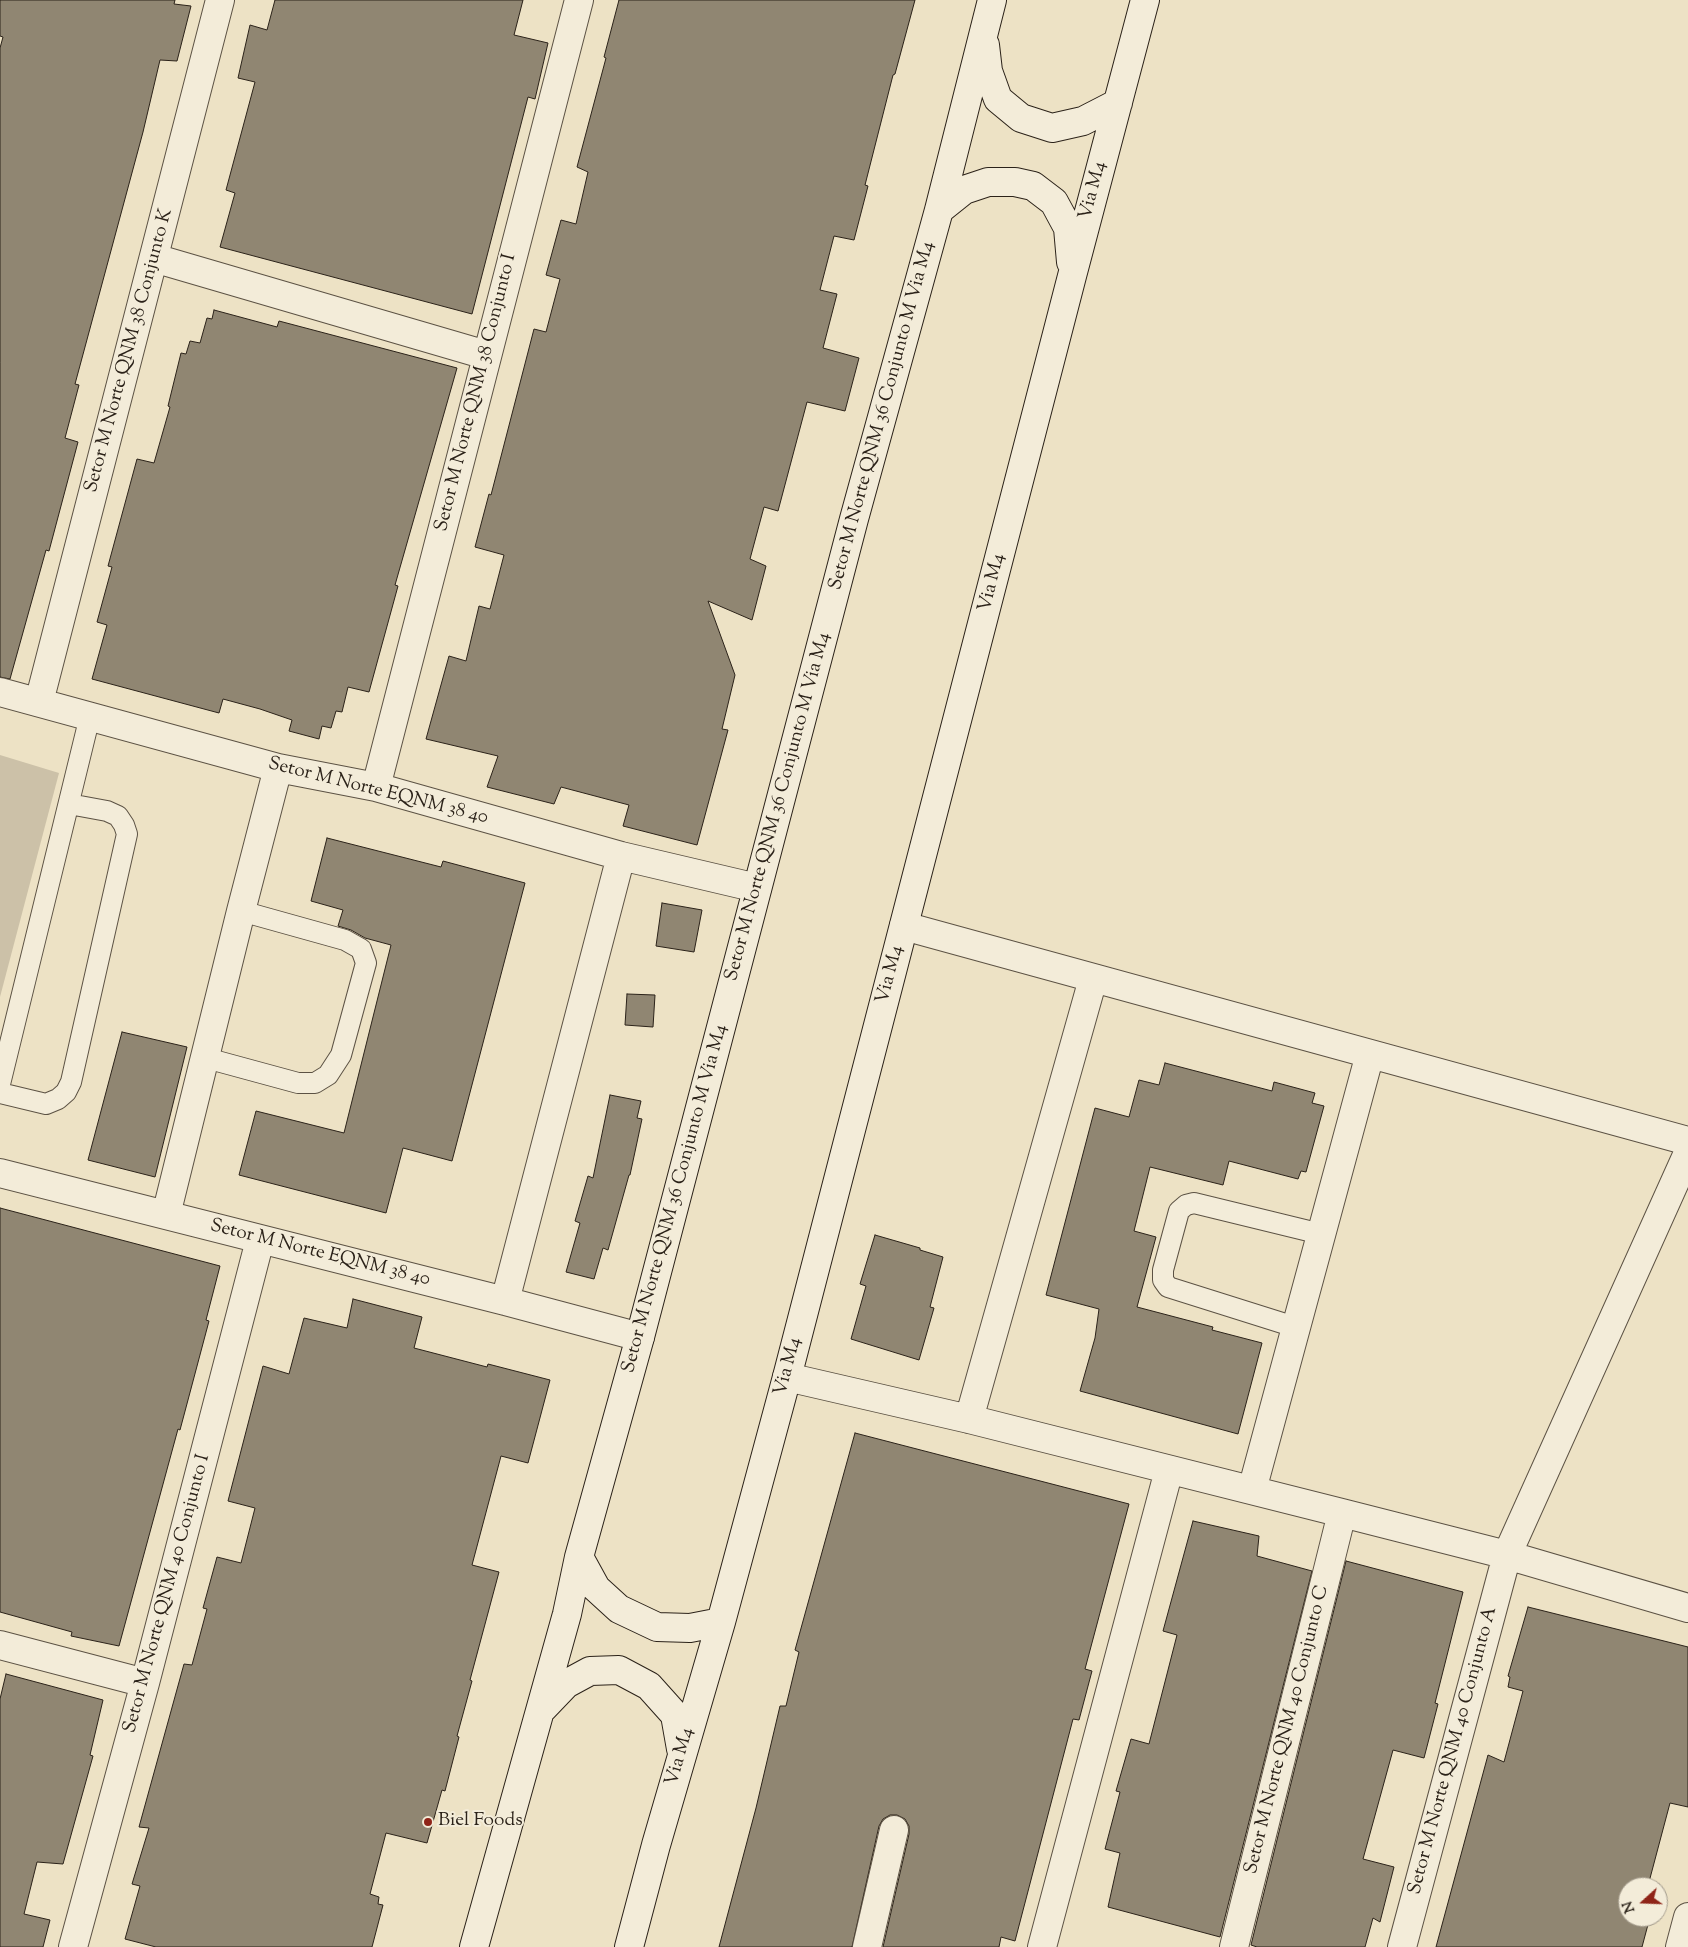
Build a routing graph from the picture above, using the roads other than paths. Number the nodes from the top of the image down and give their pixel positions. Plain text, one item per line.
1 (220, 0) edge
2 (579, 0) edge
3 (992, 0) edge
4 (1145, 0) edge
5 (984, 31) junction
6 (1118, 103) junction
7 (939, 210) junction
8 (154, 258) junction
9 (1072, 276) junction
10 (486, 355) junction
11 (0, 692) edge
12 (39, 702) junction
13 (90, 716) junction
14 (278, 768) junction
15 (376, 787) junction
16 (69, 804) junction
17 (621, 856) junction
18 (757, 888) junction
19 (241, 911) junction
20 (904, 926) junction
21 (1093, 978) junction
22 (1370, 1054) junction
23 (206, 1058) junction
24 (0, 1084) edge
25 (0, 1094) edge
26 (1688, 1141) edge
27 (1688, 1153) edge
28 (0, 1173) edge
29 (166, 1215) junction
30 (1321, 1234) junction
31 (260, 1240) junction
32 (505, 1301) junction
33 (1295, 1327) junction
34 (640, 1338) junction
35 (787, 1377) junction
36 (969, 1419) junction
37 (1169, 1470) junction
38 (1252, 1490) junction
39 (1342, 1513) junction
40 (1506, 1555) junction
41 (579, 1557) junction
42 (1688, 1608) edge
43 (721, 1622) junction
44 (0, 1645) edge
45 (145, 1683) junction
46 (541, 1710) junction
47 (682, 1755) junction
48 (894, 1830) dead end
49 (1688, 1917) edge
50 (73, 1947) edge
51 (474, 1947) edge
52 (629, 1947) edge
53 (867, 1947) edge
54 (1042, 1947) edge
55 (1234, 1947) edge
56 (1402, 1947) edge
57 (1680, 1947) edge

1 - 8 street, Setor M Norte QNM 38 Conjunto K
2 - 10 street, Setor M Norte QNM 38 Conjunto I
3 - 5 street, Setor M Norte QNM 36 Conjunto M Via M4
4 - 6 street, Via M4
5 - 6 street
5 - 7 street, Setor M Norte QNM 36 Conjunto M Via M4
6 - 9 street, Via M4
7 - 9 street
7 - 18 street, Setor M Norte QNM 36 Conjunto M Via M4
8 - 10 street
8 - 12 street, Setor M Norte QNM 38 Conjunto K
9 - 20 street, Via M4
10 - 15 street, Setor M Norte QNM 38 Conjunto I
11 - 12 street, Setor M Norte EQNM 38 40
12 - 13 street, Setor M Norte EQNM 38 40
13 - 14 street, Setor M Norte EQNM 38 40
13 - 16 lane
14 - 15 street, Setor M Norte EQNM 38 40
14 - 19 street
15 - 17 street, Setor M Norte EQNM 38 40
16 - 24 lane
16 - 25 lane
17 - 18 street, Setor M Norte EQNM 38 40
17 - 32 street
18 - 34 street, Setor M Norte QNM 36 Conjunto M Via M4
19 - 23 street
19 - 23 lane
20 - 21 street
20 - 35 street, Via M4
21 - 22 street
21 - 36 street
22 - 26 street
22 - 30 street
23 - 29 street
27 - 40 street, Setor M Norte QNM 40 Conjunto A
28 - 29 street, Setor M Norte EQNM 38 40
29 - 31 street, Setor M Norte EQNM 38 40
30 - 33 street
30 - 33 lane
31 - 32 street, Setor M Norte EQNM 38 40
31 - 45 street, Setor M Norte QNM 40 Conjunto I
32 - 34 street, Setor M Norte EQNM 38 40
33 - 38 street
34 - 41 street, Setor M Norte QNM 36 Conjunto M Via M4
35 - 36 street
35 - 43 street, Via M4
36 - 37 street
37 - 38 street
37 - 54 street
38 - 39 street
39 - 40 street
39 - 55 street, Setor M Norte QNM 40 Conjunto C
40 - 42 street
40 - 56 street, Setor M Norte QNM 40 Conjunto A
41 - 43 street
41 - 46 street, Setor M Norte QNM 36 Conjunto M Via M4
43 - 47 street, Via M4
44 - 45 street
45 - 50 street, Setor M Norte QNM 40 Conjunto I
46 - 47 street
46 - 51 street
47 - 52 street, Via M4
48 - 53 street
49 - 57 street

